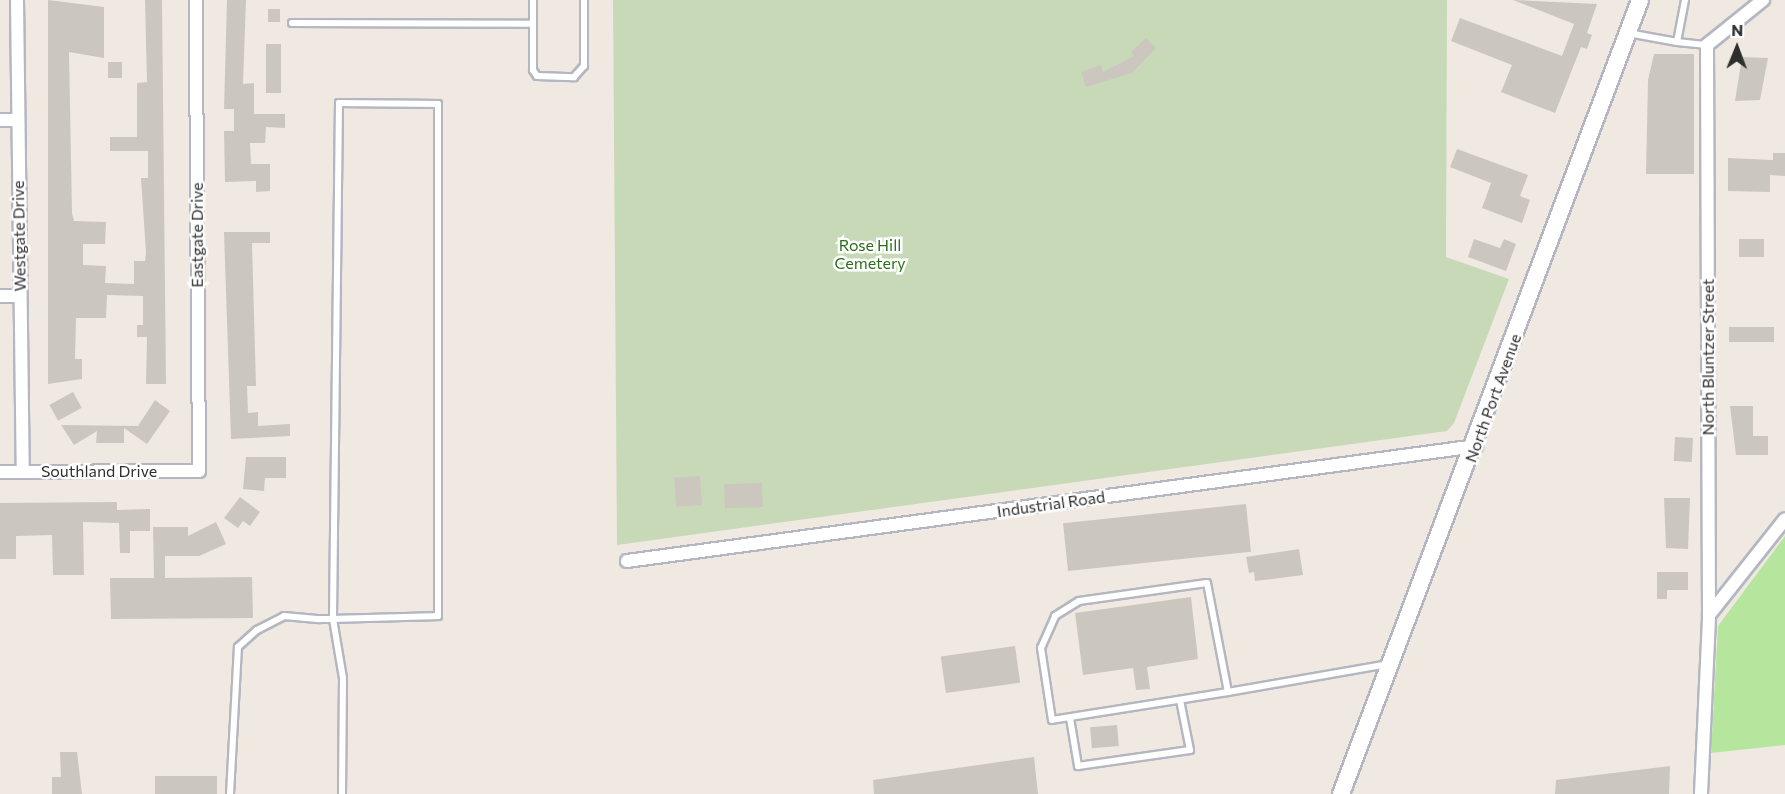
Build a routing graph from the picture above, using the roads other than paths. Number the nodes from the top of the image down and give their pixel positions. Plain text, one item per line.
1 (17, 0) edge
2 (196, 0) edge
3 (533, 0) edge
4 (584, 0) edge
5 (1640, 0) edge
6 (1685, 0) edge
7 (1764, 0) edge
8 (292, 23) dead end
9 (530, 24) junction
10 (1625, 32) junction
11 (1677, 42) junction
12 (1707, 45) junction
13 (0, 120) edge
14 (17, 120) junction
15 (0, 296) edge
16 (20, 296) junction
17 (1476, 446) junction
18 (198, 471) joint
19 (0, 472) edge
20 (23, 472) junction
21 (1785, 519) edge
22 (627, 561) dead end
23 (1709, 615) junction
24 (333, 619) junction
25 (1392, 663) junction
26 (1228, 692) junction
27 (1180, 700) junction
28 (1070, 718) junction
29 (230, 794) edge
30 (342, 794) edge
31 (1341, 794) edge
32 (1701, 794) edge

1 - 14 street, Westgate Drive
2 - 18 street, Eastgate Drive
3 - 9 lane
4 - 9 lane
5 - 10 main road, North Port Avenue
6 - 11 lane
7 - 12 street
8 - 9 lane
10 - 11 lane
10 - 17 main road, North Port Avenue
11 - 12 lane
12 - 23 street, North Bluntzer Street
13 - 14 street
14 - 16 street, Westgate Drive
15 - 16 street
16 - 20 street, Westgate Drive
17 - 22 street, Industrial Road
17 - 25 main road, North Port Avenue
18 - 20 street, Southland Drive
19 - 20 street, Southland Drive
21 - 23 street
23 - 32 street, North Bluntzer Street
24 - 24 lane
24 - 29 lane
24 - 30 lane
25 - 26 lane
25 - 31 main road, North Port Avenue
26 - 27 lane
26 - 28 lane
27 - 28 lane
27 - 28 lane

